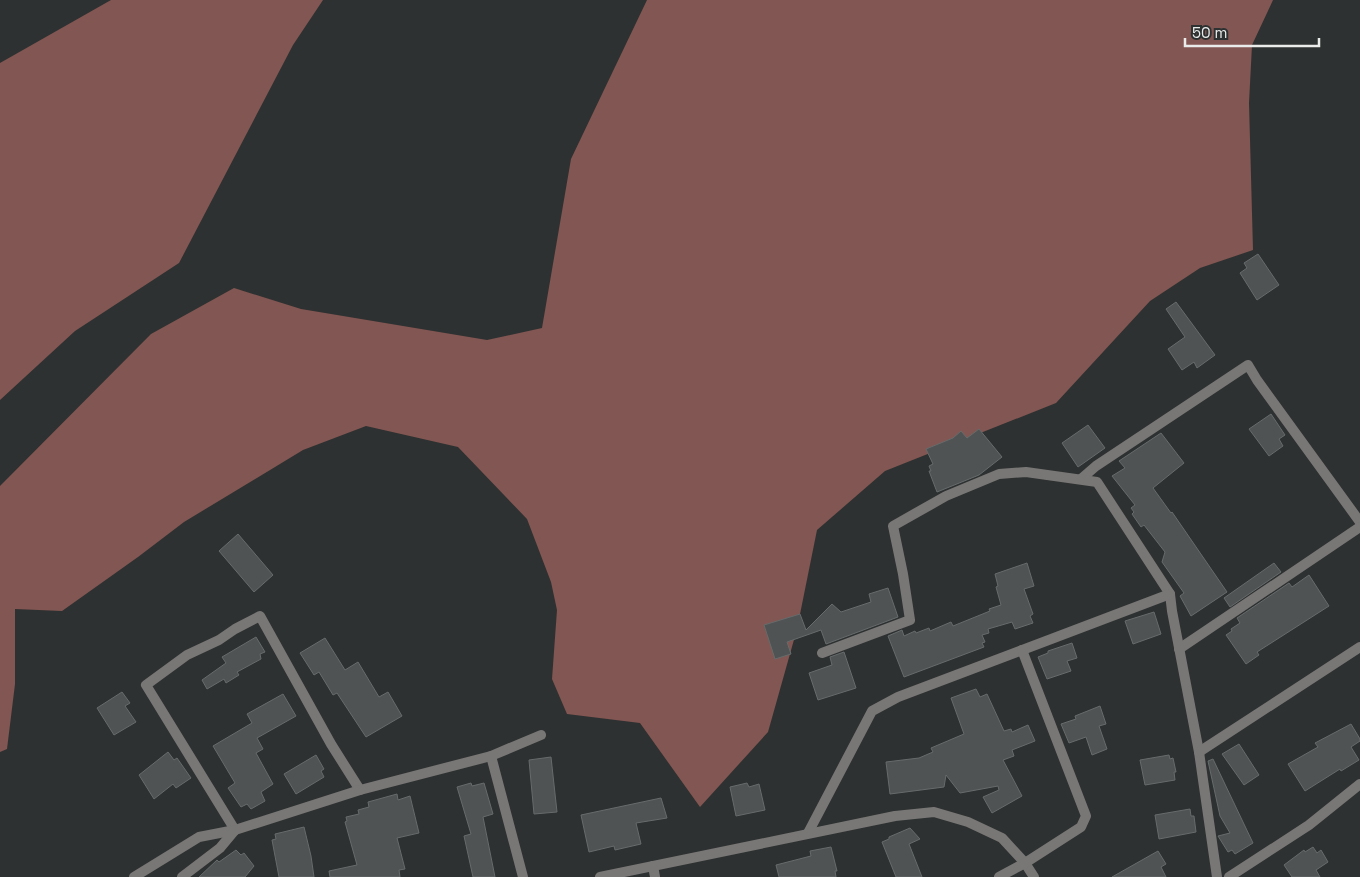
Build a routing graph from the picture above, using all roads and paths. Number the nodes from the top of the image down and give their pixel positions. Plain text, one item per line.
1 (1081, 480) junction
2 (1360, 522) edge
3 (1360, 527) edge
4 (1170, 594) junction
5 (1360, 647) edge
6 (1179, 649) junction
7 (1022, 650) junction
8 (822, 652) dead end
9 (541, 735) dead end
10 (1199, 752) junction
11 (491, 756) junction
12 (1360, 784) edge
13 (360, 790) junction
14 (235, 830) junction
15 (808, 833) junction
16 (1025, 863) junction
17 (654, 872) edge
18 (134, 877) edge
19 (182, 877) edge
20 (523, 877) edge
21 (600, 877) edge
22 (999, 877) edge
23 (1034, 877) edge
24 (1217, 877) edge
25 (1229, 877) edge

1 - 2 street
1 - 4 street
1 - 8 street
3 - 6 street
4 - 6 street
4 - 7 street
5 - 10 street
6 - 10 street
7 - 15 street
7 - 16 street
9 - 11 street
10 - 24 street
11 - 13 street
11 - 20 street
12 - 25 street
13 - 14 street
13 - 14 street
14 - 18 street
14 - 19 street
15 - 16 street
15 - 17 street
16 - 22 street
16 - 23 street
17 - 21 street

